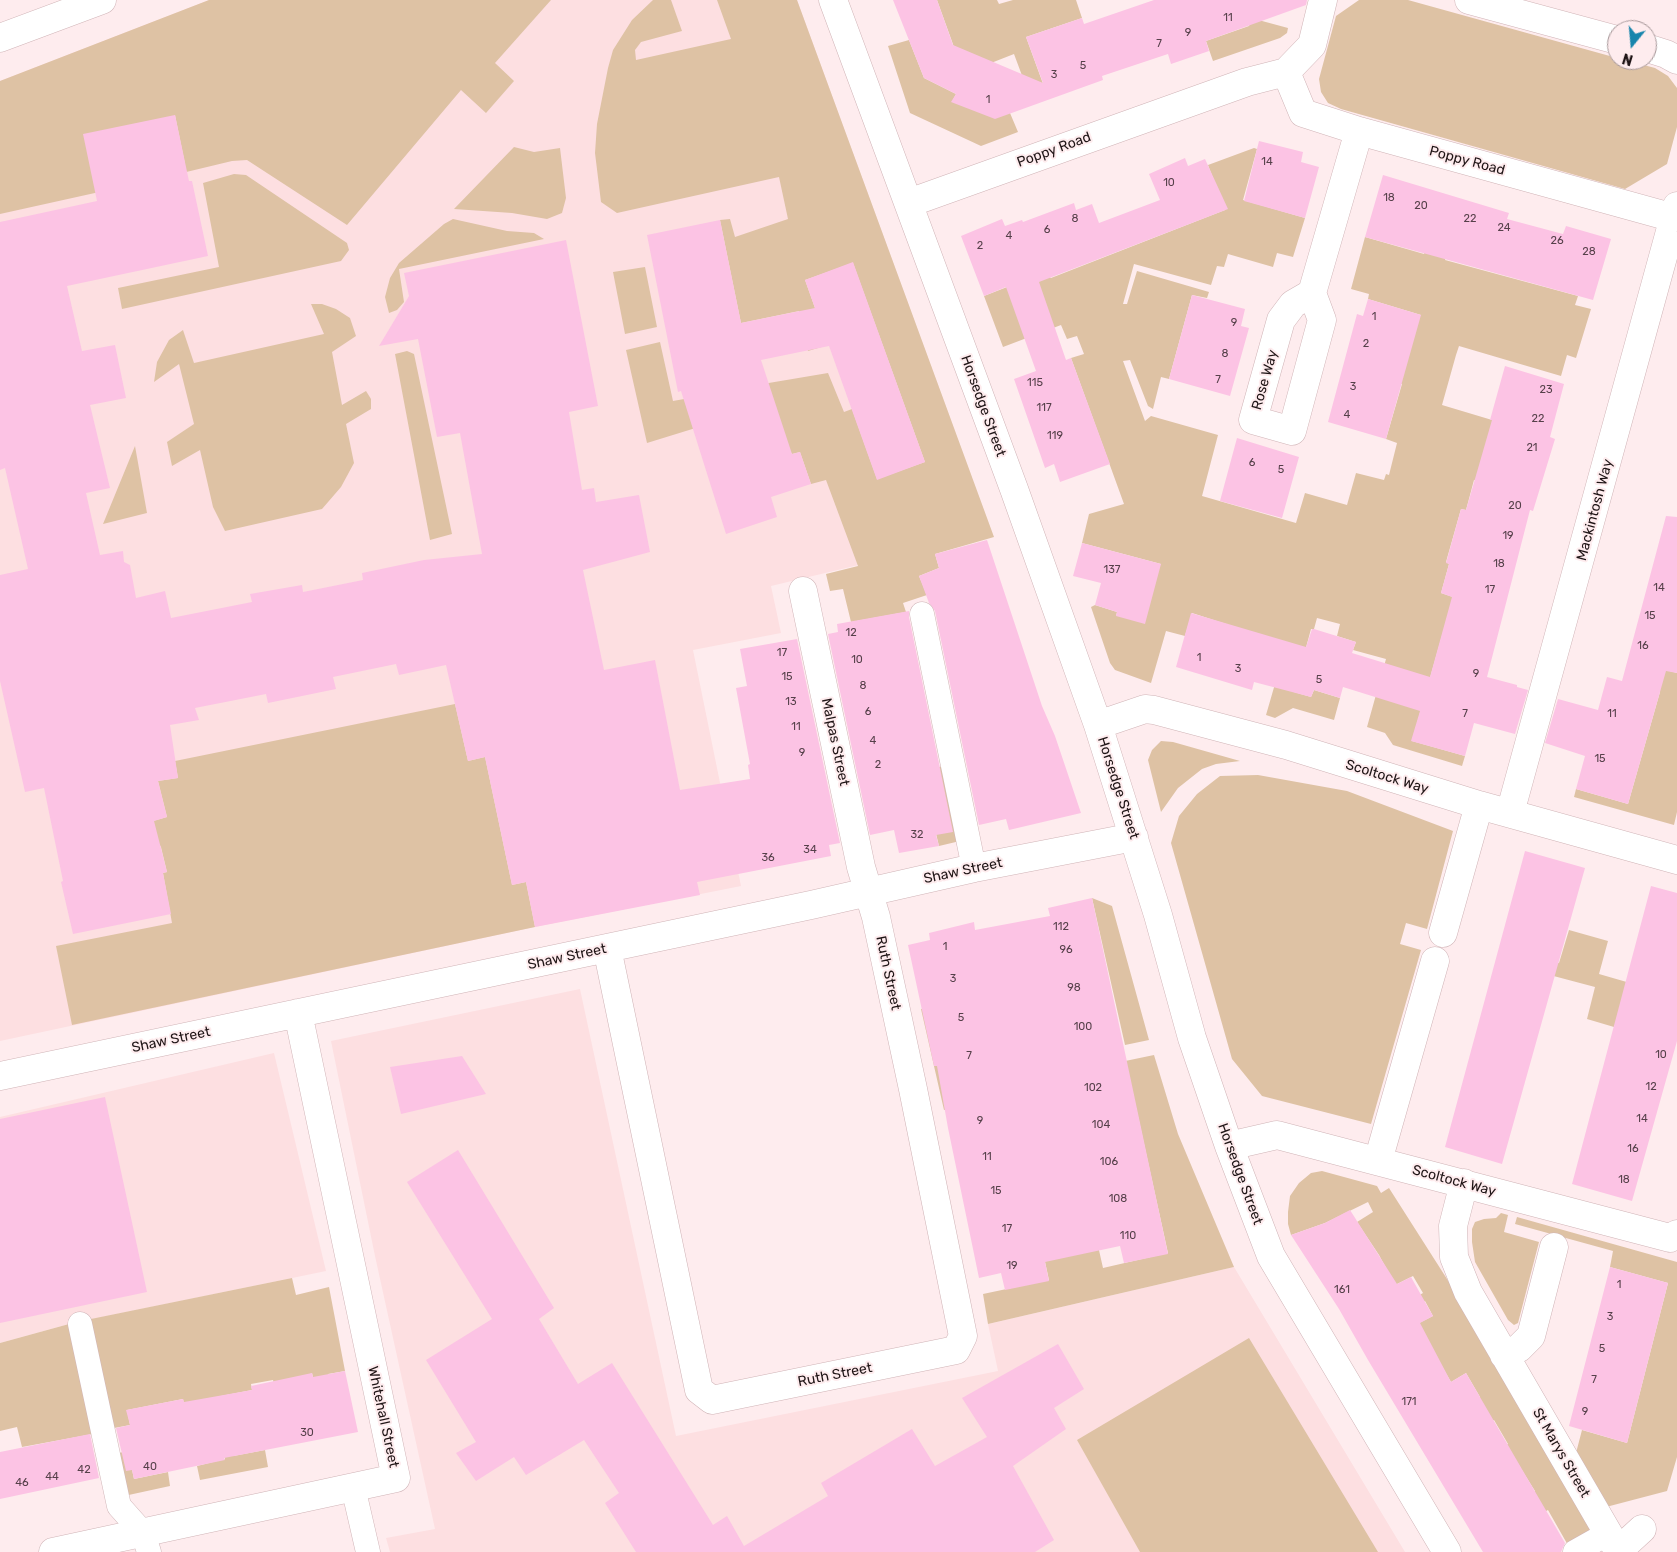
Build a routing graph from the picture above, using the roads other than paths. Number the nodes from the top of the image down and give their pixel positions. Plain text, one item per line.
1 (102, 0) edge
2 (833, 0) edge
3 (1323, 0) edge
4 (1469, 0) edge
5 (1607, 37) edge
6 (0, 38) edge
7 (1657, 51) edge
8 (1677, 60) edge
9 (1286, 72) junction
10 (1359, 131) junction
11 (909, 203) junction
12 (1675, 212) edge
13 (1312, 293) dead end
14 (803, 591) dead end
15 (922, 614) dead end
16 (1098, 725) junction
17 (1479, 805) junction
18 (1510, 813) junction
19 (1134, 837) junction
20 (1677, 860) edge
21 (974, 868) junction
22 (869, 892) junction
23 (1443, 933) dead end
24 (607, 948) junction
25 (1435, 962) dead end
26 (298, 1013) junction
27 (0, 1076) edge
28 (1229, 1146) junction
29 (1378, 1160) junction
30 (1464, 1183) junction
31 (1677, 1234) edge
32 (1554, 1247) dead end
33 (80, 1324) dead end
34 (1504, 1355) junction
35 (353, 1487) junction
36 (1642, 1529) dead end
37 (146, 1542) edge
38 (1615, 1546) edge
39 (53, 1552) edge
40 (368, 1552) edge
41 (1447, 1552) edge
42 (1575, 1552) edge

1 - 6 street
2 - 11 street, Horsedge Street
3 - 9 street
4 - 5 street
7 - 8 street
9 - 10 street, Poppy Road
9 - 11 street, Poppy Road
10 - 12 street, Poppy Road
10 - 13 street
11 - 16 street, Horsedge Street
12 - 18 street, Mackintosh Way
14 - 22 street, Malpas Street
15 - 21 lane
16 - 17 street, Scoltock Way
16 - 19 street, Horsedge Street
17 - 18 street, Scoltock Way
17 - 23 street
18 - 20 street, Scoltock Way
19 - 21 street, Shaw Street
19 - 28 street, Horsedge Street
21 - 22 street, Shaw Street
22 - 24 street, Shaw Street
22 - 24 street, Ruth Street
24 - 26 street, Shaw Street
25 - 29 street
26 - 27 street, Shaw Street
26 - 35 street, Whitehall Street
28 - 29 street, Scoltock Way
28 - 41 street, Horsedge Street
29 - 30 street, Scoltock Way
30 - 31 street, Scoltock Way
30 - 34 street, St Marys Street
32 - 34 street
33 - 37 lane
34 - 38 street, St Marys Street
35 - 37 street, Whitehall Street
35 - 40 lane
36 - 38 street
37 - 39 street, Whitehall Street
38 - 42 lane

